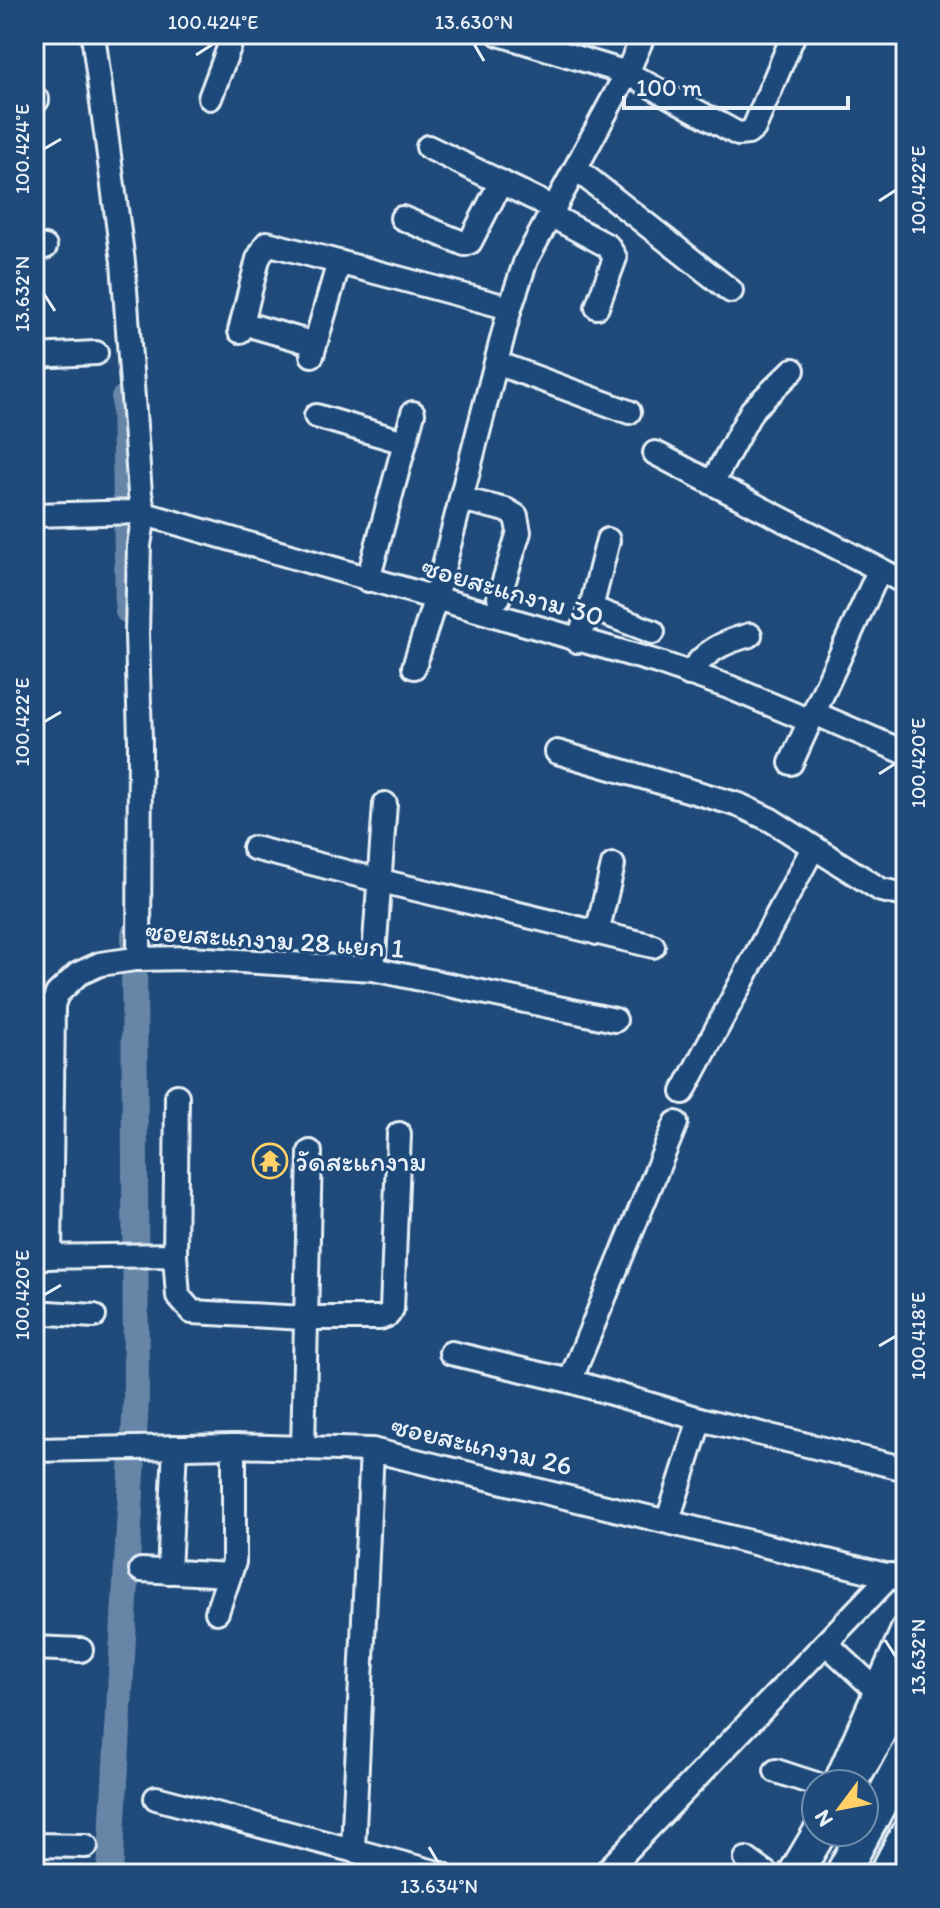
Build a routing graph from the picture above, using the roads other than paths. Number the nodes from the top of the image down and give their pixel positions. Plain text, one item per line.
1 (93, 34) edge
2 (234, 34) edge
3 (499, 34) edge
4 (644, 34) edge
5 (793, 34) edge
6 (627, 73) junction
7 (210, 98) dead end
8 (428, 147) dead end
9 (576, 169) junction
10 (501, 182) junction
11 (552, 212) junction
12 (402, 218) dead end
13 (339, 262) junction
14 (731, 291) dead end
15 (597, 307) dead end
16 (510, 308) junction
17 (96, 353) dead end
18 (34, 356) edge
19 (497, 363) junction
20 (793, 370) dead end
21 (629, 412) dead end
22 (413, 413) dead end
23 (316, 416) dead end
24 (404, 442) junction
25 (655, 453) dead end
26 (712, 483) junction
27 (461, 499) junction
28 (141, 514) junction
29 (34, 515) edge
30 (608, 540) dead end
31 (879, 571) junction
32 (368, 580) junction
33 (906, 583) edge
34 (499, 597) dead end
35 (435, 600) junction
36 (591, 608) junction
37 (653, 632) dead end
38 (750, 635) dead end
39 (577, 641) junction
40 (414, 667) dead end
41 (689, 674) junction
42 (812, 717) junction
43 (557, 752) dead end
44 (906, 753) edge
45 (791, 763) dead end
46 (385, 804) dead end
47 (254, 848) dead end
48 (813, 848) junction
49 (613, 865) dead end
50 (381, 881) junction
51 (906, 895) edge
52 (597, 933) junction
53 (653, 946) dead end
54 (137, 959) junction
55 (373, 969) junction
56 (44, 1003) edge
57 (615, 1020) dead end
58 (683, 1092) dead end
59 (177, 1096) dead end
60 (676, 1123) dead end
61 (399, 1134) dead end
62 (310, 1152) dead end
63 (175, 1255) junction
64 (42, 1257) edge
65 (34, 1312) edge
66 (94, 1316) dead end
67 (304, 1318) junction
68 (451, 1353) dead end
69 (570, 1381) junction
70 (700, 1419) junction
71 (234, 1446) junction
72 (175, 1447) junction
73 (303, 1448) junction
74 (34, 1450) edge
75 (372, 1450) junction
76 (906, 1469) edge
77 (668, 1520) junction
78 (141, 1570) dead end
79 (169, 1572) junction
80 (229, 1575) junction
81 (898, 1578) edge
82 (217, 1612) dead end
83 (906, 1627) edge
84 (826, 1643) junction
85 (34, 1648) edge
86 (81, 1650) dead end
87 (906, 1675) edge
88 (877, 1691) junction
89 (906, 1755) edge
90 (843, 1768) edge
91 (859, 1768) edge
92 (776, 1771) dead end
93 (800, 1779) edge
94 (156, 1798) dead end
95 (906, 1836) edge
96 (34, 1845) edge
97 (86, 1846) dead end
98 (806, 1848) edge
99 (810, 1848) edge
100 (353, 1849) junction
101 (746, 1859) dead end
102 (442, 1874) edge
103 (604, 1874) edge
104 (767, 1874) edge
105 (794, 1874) edge
106 (842, 1874) edge
107 (886, 1874) edge

1 - 28 street
2 - 7 street
3 - 6 street
4 - 6 street
5 - 6 street
6 - 9 street
8 - 10 street
9 - 11 street
9 - 14 street
10 - 11 street
10 - 12 street
11 - 15 street
11 - 16 street
13 - 13 street
13 - 16 street
16 - 19 street
17 - 18 street
19 - 21 street
19 - 27 street
20 - 26 street
22 - 24 street
23 - 24 street
24 - 32 street
25 - 26 street
26 - 31 street
27 - 34 street
27 - 35 street
28 - 29 street, ซอยสะแกงาม 30
28 - 32 street, ซอยสะแกงาม 30
28 - 54 street
30 - 36 street
31 - 33 street
31 - 42 street
32 - 35 street, ซอยสะแกงาม 30
35 - 39 street, ซอยสะแกงาม 30
35 - 40 street
36 - 37 street
36 - 39 street
38 - 41 street
39 - 41 street, ซอยสะแกงาม 30
41 - 42 street, ซอยสะแกงาม 30
42 - 44 street, ซอยสะแกงาม 30
42 - 45 street
43 - 48 street
46 - 50 street
47 - 50 street
48 - 51 street
48 - 58 street
49 - 52 street
50 - 52 street
50 - 55 street
52 - 53 street
54 - 55 street, ซอยสะแกงาม 28 แยก 1
54 - 56 street, ซอยสะแกงาม 28 แยก 1
55 - 57 street, ซอยสะแกงาม 28 แยก 1
56 - 64 street, ซอยสะแกงาม 28 แยก 1
59 - 63 street
60 - 69 street
61 - 67 street
62 - 67 street
63 - 64 street
63 - 67 street
65 - 66 street
67 - 73 street
68 - 69 street
69 - 70 street
70 - 76 street
70 - 77 street
71 - 72 street, ซอยสะแกงาม 26
71 - 73 street, ซอยสะแกงาม 26
71 - 80 street
72 - 74 street, ซอยสะแกงาม 26
72 - 79 street
73 - 75 street, ซอยสะแกงาม 26
75 - 77 street, ซอยสะแกงาม 26
75 - 100 street
77 - 81 street, ซอยสะแกงาม 26
78 - 79 street
79 - 80 street
80 - 82 street
81 - 84 street
83 - 88 main road
84 - 88 street
84 - 103 street
85 - 86 street
87 - 91 highway
88 - 90 main road
89 - 106 highway
92 - 93 street
94 - 100 street
95 - 107 highway
96 - 97 street
98 - 105 main road
99 - 105 highway
100 - 102 street
101 - 104 street

